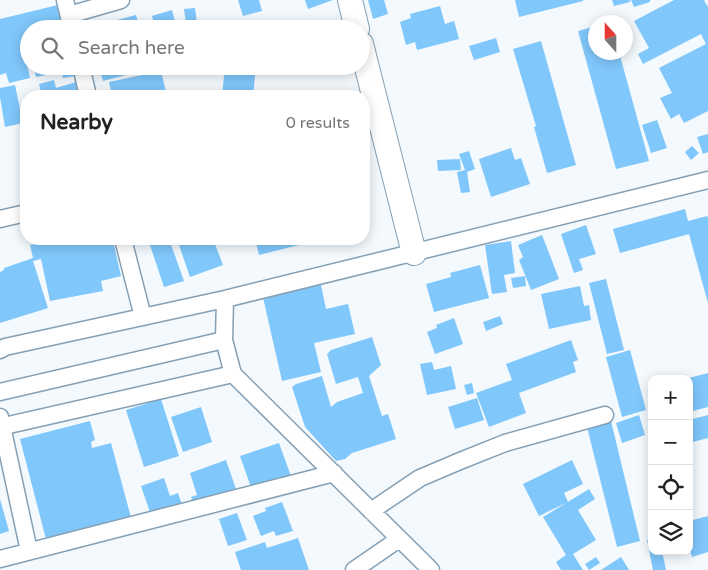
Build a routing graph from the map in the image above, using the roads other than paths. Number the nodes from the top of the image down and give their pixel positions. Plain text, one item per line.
1 (121, 0) edge
2 (350, 0) edge
3 (68, 14) edge
4 (356, 20) edge
5 (83, 75) edge
6 (369, 75) edge
7 (87, 90) edge
8 (708, 180) edge
9 (20, 214) edge
10 (0, 219) edge
11 (125, 245) edge
12 (414, 253) junction
13 (226, 299) junction
14 (144, 317) junction
15 (224, 340) junction
16 (0, 350) edge
17 (233, 374) junction
18 (0, 392) edge
19 (605, 415) dead end
20 (1, 423) edge
21 (334, 473) junction
22 (371, 511) junction
23 (399, 539) junction
24 (29, 551) junction
25 (0, 559) edge
26 (354, 570) edge
27 (431, 570) edge

1 - 3 street
2 - 4 street
5 - 7 street
6 - 12 street
8 - 12 street
9 - 10 street
11 - 14 street
12 - 13 street
13 - 14 street
13 - 15 street
14 - 16 street
15 - 17 street
15 - 18 street
17 - 20 street
17 - 21 street
19 - 22 street
20 - 24 street
21 - 22 street
21 - 24 street
22 - 23 street
23 - 26 street
23 - 27 street
24 - 25 street

